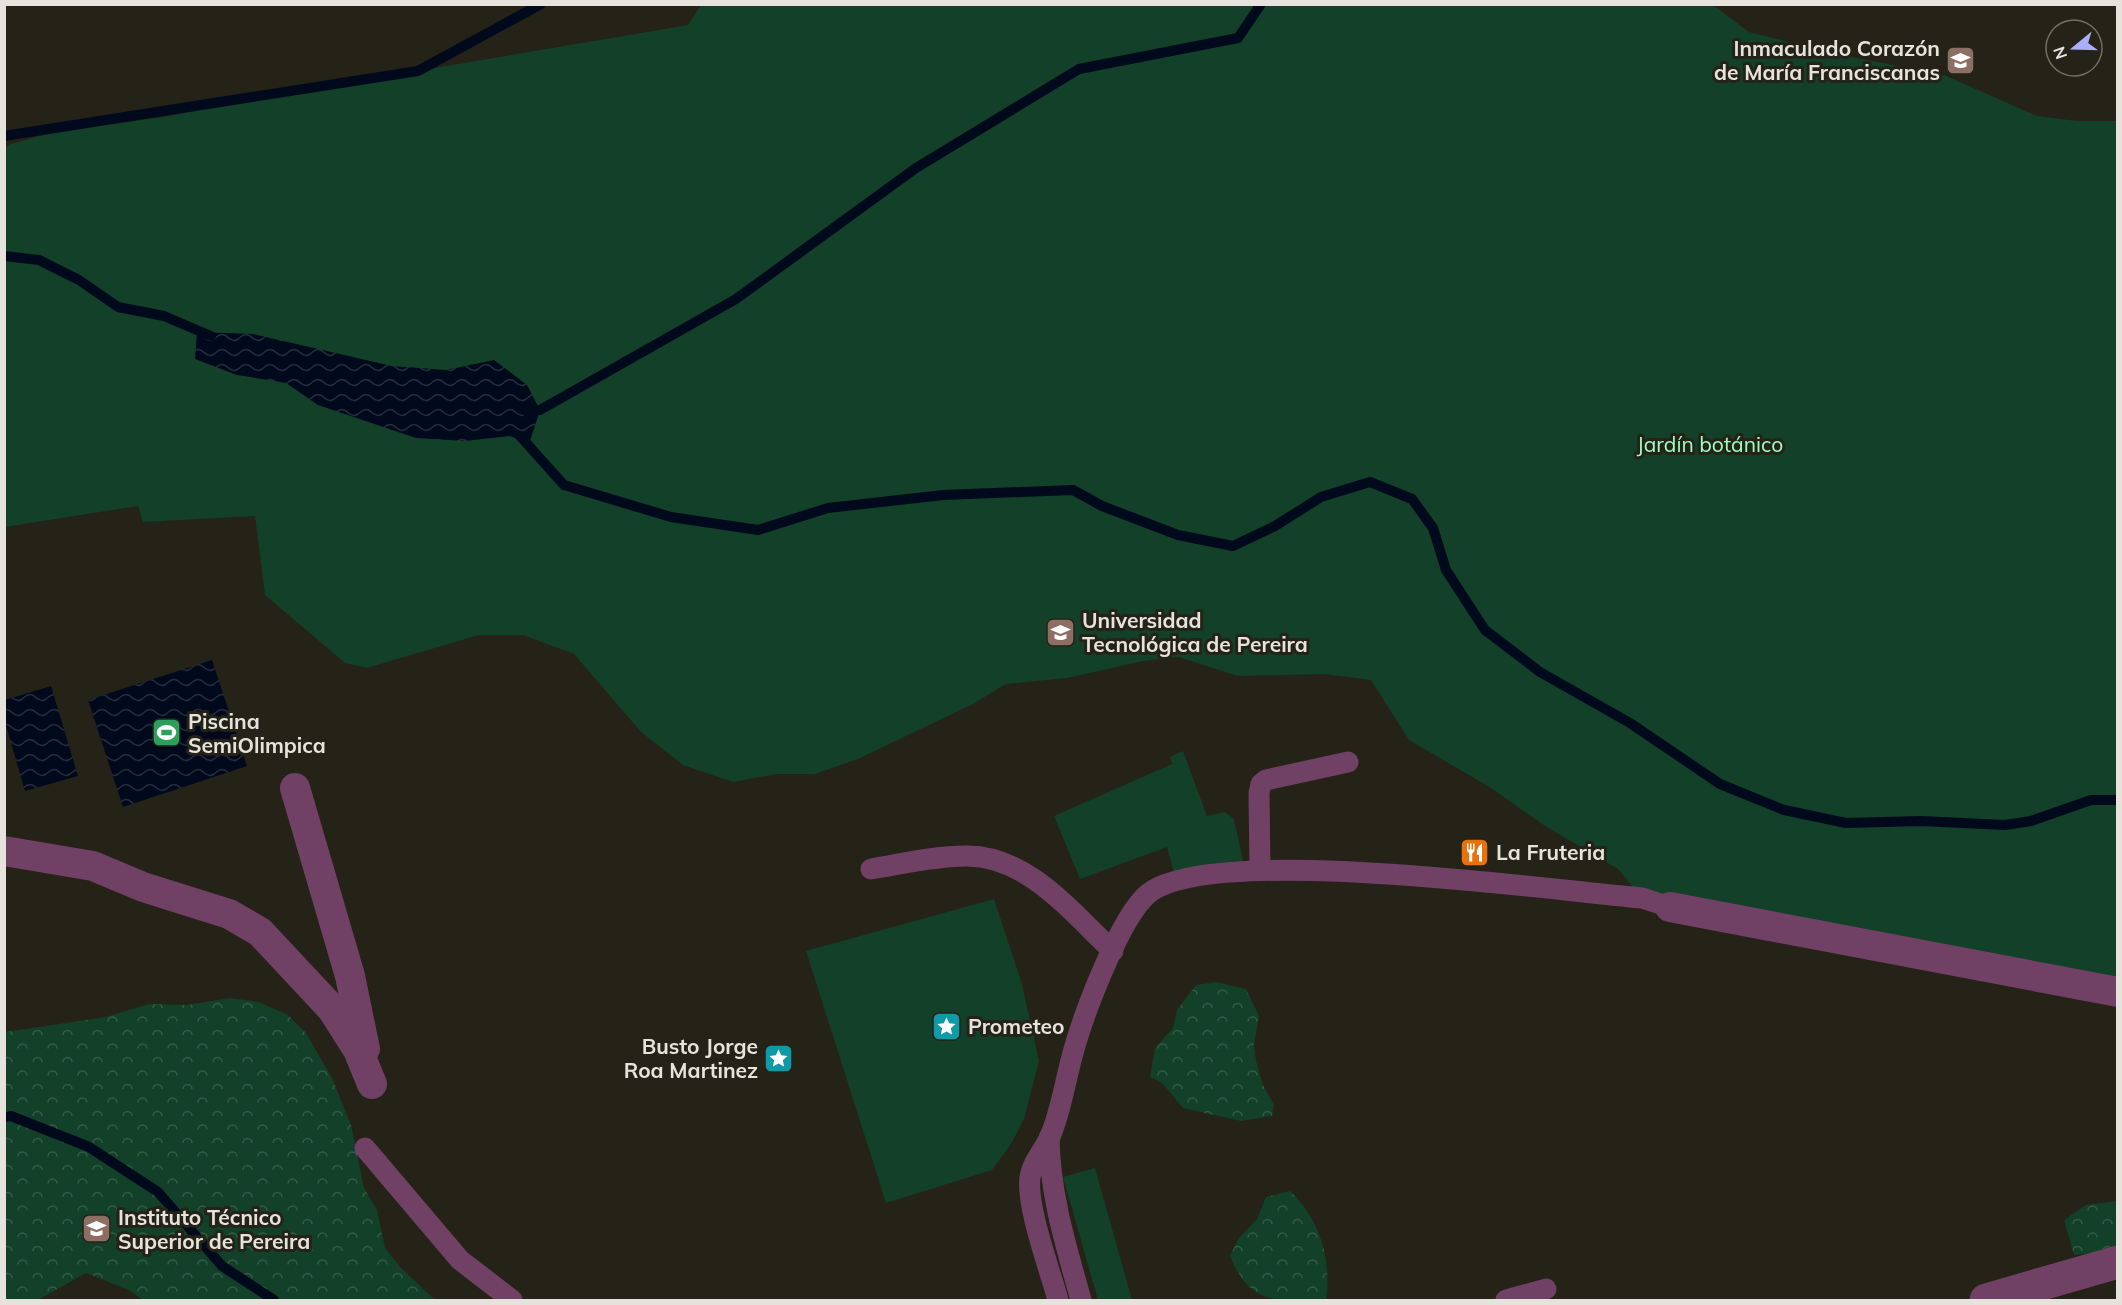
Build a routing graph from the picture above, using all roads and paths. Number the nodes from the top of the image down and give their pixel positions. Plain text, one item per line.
1 (1348, 762) dead end
2 (296, 788) dead end
3 (4, 851) edge
4 (871, 869) dead end
5 (1260, 869) junction
6 (1670, 907) joint
7 (1113, 951) junction
8 (2118, 992) edge
9 (1049, 1138) junction
10 (365, 1148) dead end
11 (2118, 1262) edge
12 (1546, 1289) dead end
13 (513, 1300) edge
14 (1058, 1300) edge
15 (1081, 1300) edge
16 (1506, 1300) edge
17 (1986, 1300) edge

1 - 5 lane
2 - 3 street
4 - 7 lane
5 - 6 lane
5 - 7 lane
6 - 8 street
7 - 9 lane
9 - 14 lane
9 - 15 lane
10 - 13 lane
11 - 17 street
12 - 16 lane

